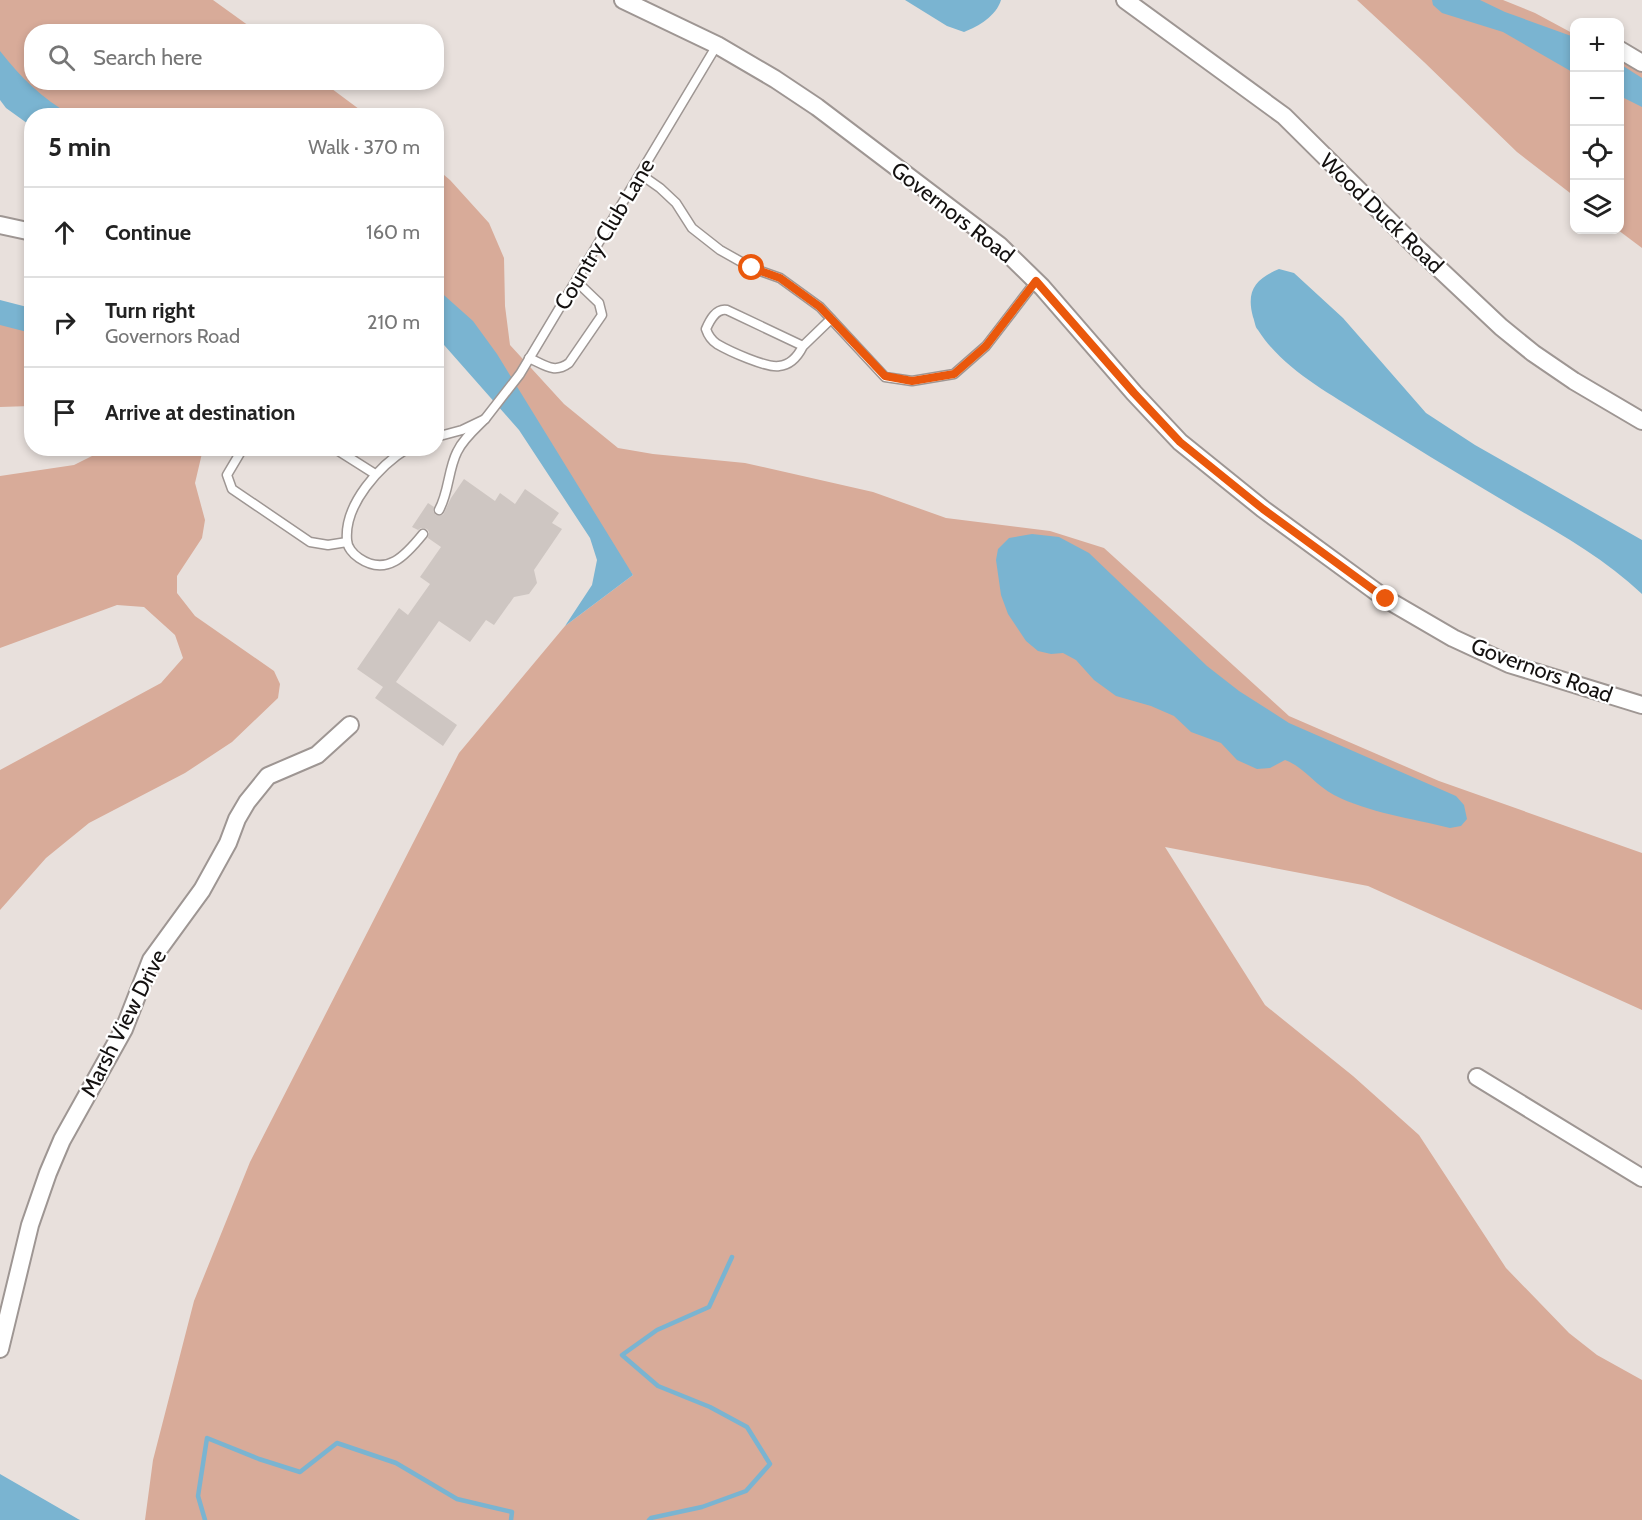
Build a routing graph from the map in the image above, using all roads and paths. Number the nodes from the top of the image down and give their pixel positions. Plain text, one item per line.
1 (623, 0) edge
2 (1125, 0) edge
3 (717, 45) junction
4 (1624, 52) edge
5 (1642, 63) edge
6 (640, 174) junction
7 (0, 225) edge
8 (24, 230) edge
9 (576, 281) junction
10 (1036, 281) junction
11 (831, 319) junction
12 (803, 345) junction
13 (529, 358) junction
14 (485, 419) junction
15 (1642, 421) edge
16 (444, 435) edge
17 (238, 456) edge
18 (347, 456) edge
19 (396, 456) edge
20 (375, 474) junction
21 (439, 510) dead end
22 (423, 534) dead end
23 (347, 542) junction
24 (1642, 705) edge
25 (350, 725) dead end
26 (1477, 1077) dead end
27 (1642, 1179) edge
28 (0, 1349) edge

1 - 3 street, Governors Road
2 - 15 street, Wood Duck Road
3 - 6 lane, Country Club Lane
3 - 10 street, Governors Road
4 - 5 street
6 - 9 lane, Country Club Lane
6 - 11 lane
7 - 8 street
9 - 13 lane, Country Club Lane
9 - 13 lane
10 - 11 lane
10 - 24 street, Governors Road
11 - 12 lane
12 - 12 lane
13 - 14 lane, Country Club Lane
14 - 16 lane, Country Club Lane
14 - 21 lane, Country Club Lane
17 - 23 lane
18 - 20 lane
19 - 20 lane
20 - 23 lane
22 - 23 lane
25 - 28 street, Marsh View Drive
26 - 27 street

